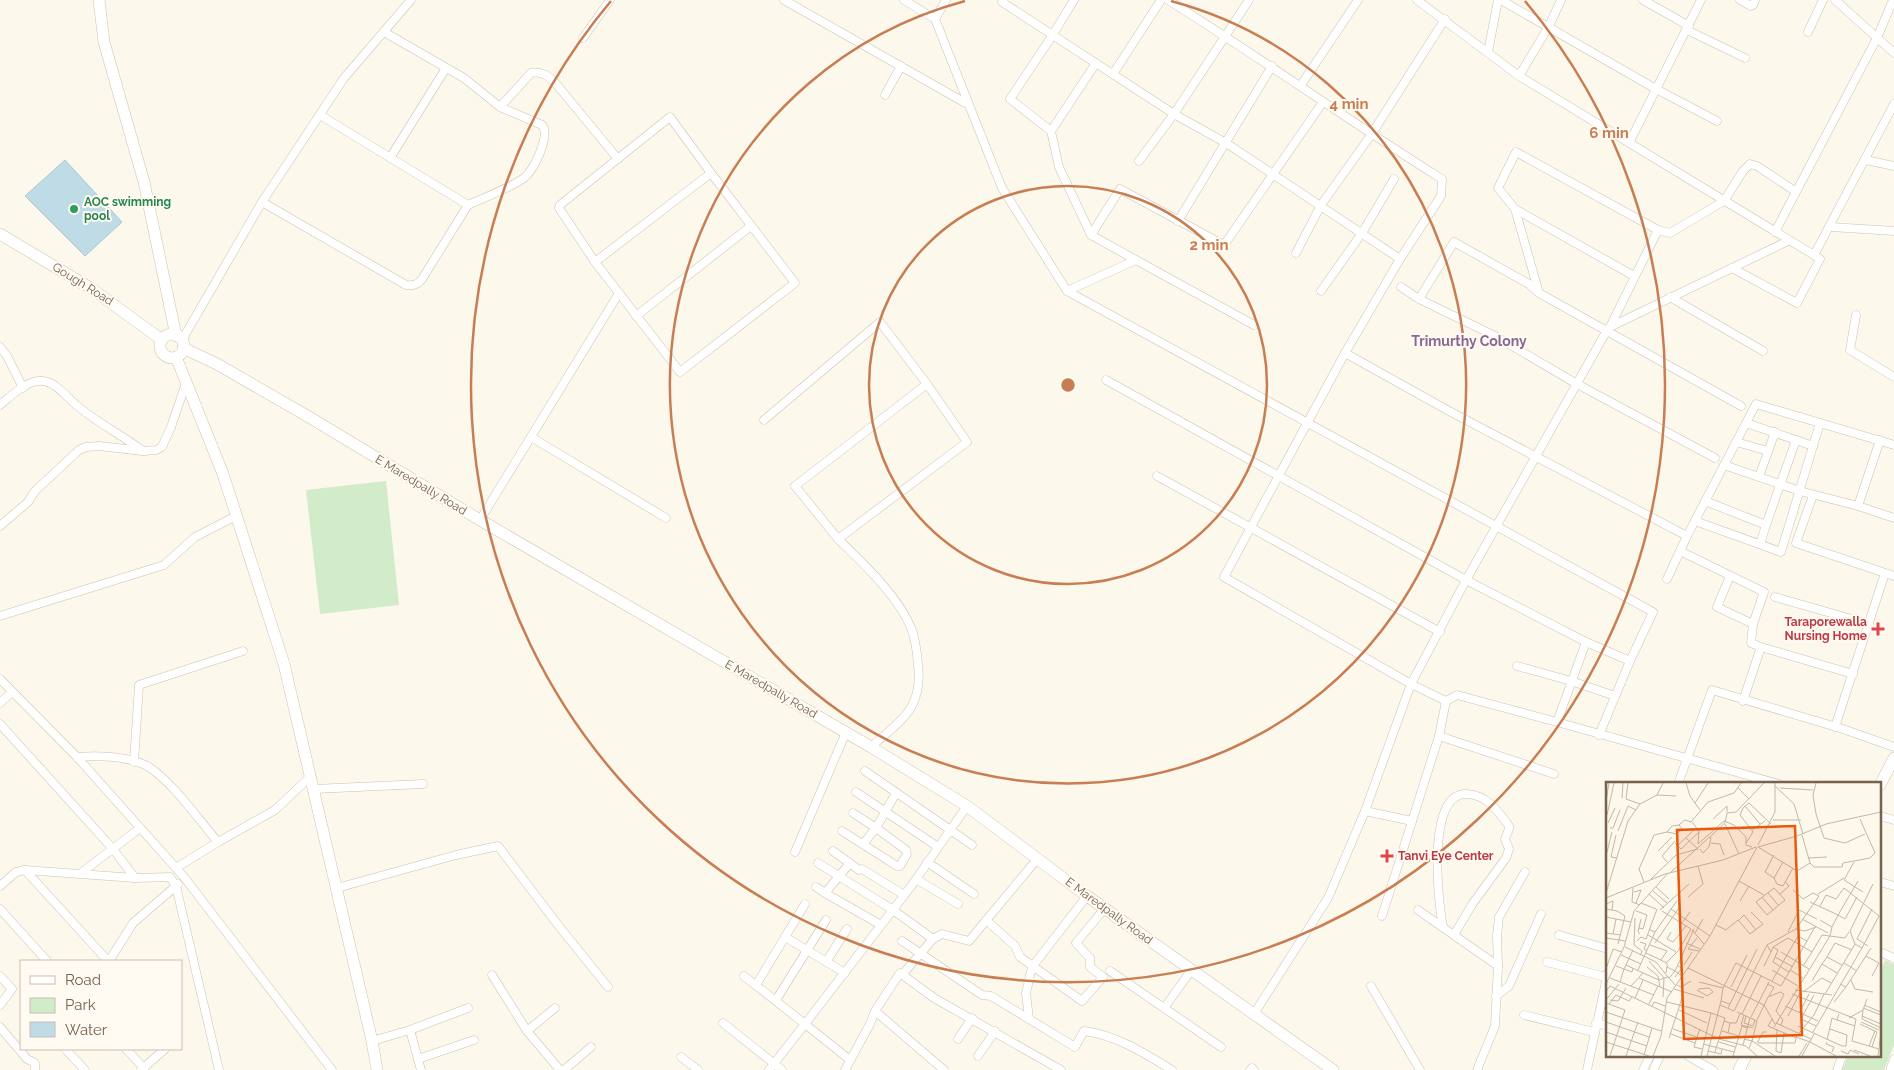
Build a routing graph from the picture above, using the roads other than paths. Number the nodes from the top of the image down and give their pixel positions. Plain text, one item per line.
1 (99, 0) edge
2 (411, 0) edge
3 (610, 0) edge
4 (784, 0) edge
5 (904, 0) edge
6 (946, 0) edge
7 (1003, 0) edge
8 (1074, 0) edge
9 (1161, 0) edge
10 (1168, 0) edge
11 (1249, 0) edge
12 (1358, 0) edge
13 (1417, 0) edge
14 (1500, 0) edge
15 (1561, 0) edge
16 (1643, 0) edge
17 (1701, 0) edge
18 (1740, 0) edge
19 (1756, 0) edge
20 (1823, 0) edge
21 (1835, 0) edge
22 (1893, 0) edge
23 (935, 19) junction
24 (1445, 19) junction
25 (1549, 26) junction
26 (1688, 28) junction
27 (384, 32) junction
28 (1808, 32) dead end
29 (1052, 36) junction
30 (1226, 36) junction
31 (583, 38) dead end
32 (1877, 38) junction
33 (1488, 52) junction
34 (1894, 53) edge
35 (1745, 58) dead end
36 (1096, 63) junction
37 (901, 66) junction
38 (1272, 66) junction
39 (446, 68) junction
40 (1113, 74) junction
41 (1519, 76) junction
42 (1301, 85) junction
43 (1656, 89) junction
44 (884, 95) dead end
45 (1323, 102) junction
46 (1894, 104) edge
47 (969, 105) junction
48 (500, 107) junction
49 (1174, 114) junction
50 (320, 115) junction
51 (1717, 121) dead end
52 (1051, 131) junction
53 (1371, 135) junction
54 (1226, 143) junction
55 (1629, 143) junction
56 (390, 158) junction
57 (618, 159) junction
58 (1866, 160) junction
59 (1140, 162) dead end
60 (1894, 166) edge
61 (711, 174) junction
62 (1273, 176) junction
63 (1394, 179) dead end
64 (1796, 191) junction
65 (1724, 201) junction
66 (262, 202) junction
67 (468, 205) junction
68 (1321, 206) junction
69 (1515, 209) junction
70 (1178, 221) junction
71 (751, 226) junction
72 (1830, 227) junction
73 (1658, 230) junction
74 (1894, 231) edge
75 (1775, 232) junction
76 (1362, 233) junction
77 (0, 234) edge
78 (1091, 236) junction
79 (1788, 241) junction
80 (1296, 253) dead end
81 (1814, 256) junction
82 (1400, 259) junction
83 (1136, 260) junction
84 (595, 262) junction
85 (1732, 268) junction
86 (1634, 276) junction
87 (1401, 287) dead end
88 (1067, 291) junction
89 (1321, 291) dead end
90 (619, 293) junction
91 (1539, 293) junction
92 (1670, 297) junction
93 (1419, 299) junction
94 (1856, 315) dead end
95 (636, 316) junction
96 (1254, 325) dead end
97 (1608, 329) junction
98 (162, 340) junction
99 (179, 345) junction
100 (0, 347) edge
101 (1762, 351) dead end
102 (1345, 353) junction
103 (1894, 377) edge
104 (1106, 380) dead end
105 (186, 383) junction
106 (927, 384) junction
107 (1577, 384) junction
108 (22, 388) junction
109 (0, 405) edge
110 (1741, 406) dead end
111 (764, 420) dead end
112 (1306, 423) junction
113 (1746, 423) junction
114 (1820, 423) junction
115 (1775, 432) junction
116 (531, 437) junction
117 (1796, 440) junction
118 (1880, 440) junction
119 (1736, 442) junction
120 (1894, 445) edge
121 (1813, 446) junction
122 (143, 451) junction
123 (1768, 451) junction
124 (1536, 457) junction
125 (1715, 458) dead end
126 (1724, 465) junction
127 (1279, 475) junction
128 (1157, 476) dead end
129 (1759, 477) junction
130 (1780, 484) junction
131 (1800, 491) junction
132 (1813, 495) junction
133 (1705, 501) junction
134 (1858, 506) junction
135 (236, 516) junction
136 (666, 518) dead end
137 (1894, 518) edge
138 (480, 520) junction
139 (1696, 521) junction
140 (1766, 525) junction
141 (0, 526) edge
142 (1497, 527) junction
143 (1250, 528) junction
144 (1687, 536) junction
145 (838, 539) junction
146 (1760, 544) junction
147 (1680, 551) junction
148 (1885, 573) junction
149 (1730, 576) junction
150 (1894, 576) edge
151 (1667, 579) dead end
152 (1466, 580) junction
153 (1775, 597) dead end
154 (0, 616) edge
155 (1753, 624) junction
156 (1869, 624) junction
157 (1440, 632) junction
158 (1586, 642) junction
159 (1761, 647) junction
160 (243, 651) dead end
161 (1630, 661) junction
162 (1517, 666) dead end
163 (1853, 674) junction
164 (0, 679) edge
165 (1571, 681) junction
166 (1411, 684) junction
167 (12, 692) junction
168 (1615, 696) junction
169 (1743, 700) junction
170 (1446, 701) junction
171 (0, 703) edge
172 (1557, 722) junction
173 (0, 724) edge
174 (1835, 728) junction
175 (846, 732) junction
176 (1599, 735) junction
177 (1439, 736) junction
178 (871, 747) junction
179 (1894, 747) edge
180 (77, 757) junction
181 (1688, 758) junction
182 (1894, 758) edge
183 (134, 762) junction
184 (865, 771) dead end
185 (1554, 774) dead end
186 (311, 776) junction
187 (1679, 782) edge
188 (1771, 782) edge
189 (1882, 782) edge
190 (424, 784) dead end
191 (314, 789) junction
192 (856, 792) dead end
193 (896, 793) junction
194 (966, 806) junction
195 (1365, 811) junction
196 (886, 812) junction
197 (853, 813) dead end
198 (1412, 821) junction
199 (140, 828) junction
200 (876, 828) junction
201 (950, 830) junction
202 (842, 831) dead end
203 (218, 842) junction
204 (863, 844) junction
205 (972, 845) dead end
206 (938, 847) junction
207 (113, 849) junction
208 (833, 851) dead end
209 (795, 852) dead end
210 (1038, 858) junction
211 (927, 862) junction
212 (818, 863) dead end
213 (850, 863) junction
214 (176, 868) junction
215 (25, 870) junction
216 (1525, 872) dead end
217 (81, 873) junction
218 (184, 877) junction
219 (840, 877) junction
220 (135, 878) junction
221 (916, 879) junction
222 (0, 886) edge
223 (176, 886) junction
224 (816, 887) dead end
225 (337, 888) junction
226 (825, 893) junction
227 (974, 894) dead end
228 (904, 895) junction
229 (1087, 896) junction
230 (805, 904) dead end
231 (958, 904) dead end
232 (1106, 908) junction
233 (0, 909) edge
234 (893, 910) junction
235 (1418, 910) dead end
236 (1541, 914) dead end
237 (1382, 916) dead end
238 (826, 920) dead end
239 (986, 920) junction
240 (881, 925) junction
241 (1443, 927) junction
242 (847, 929) dead end
243 (1454, 935) junction
244 (1559, 935) dead end
245 (785, 937) junction
246 (933, 939) junction
247 (902, 941) dead end
248 (1606, 948) edge
249 (807, 950) junction
250 (921, 953) junction
251 (46, 960) edge
252 (108, 960) edge
253 (110, 960) edge
254 (826, 962) junction
255 (1546, 962) dead end
256 (1498, 966) junction
257 (1032, 967) junction
258 (1192, 969) junction
259 (1110, 970) dead end
260 (845, 973) junction
261 (1606, 974) edge
262 (492, 975) dead end
263 (902, 975) junction
264 (0, 976) edge
265 (744, 976) dead end
266 (756, 985) junction
267 (1371, 986) dead end
268 (608, 987) dead end
269 (1606, 993) edge
270 (1496, 996) junction
271 (776, 1000) junction
272 (0, 1005) edge
273 (1165, 1007) junction
274 (468, 1008) dead end
275 (555, 1008) dead end
276 (875, 1011) junction
277 (1254, 1014) junction
278 (1524, 1015) dead end
279 (972, 1018) junction
280 (1029, 1019) junction
281 (723, 1023) dead end
282 (1596, 1023) junction
283 (805, 1024) junction
284 (1606, 1026) edge
285 (0, 1027) edge
286 (410, 1030) junction
287 (527, 1031) junction
288 (995, 1031) junction
289 (1594, 1032) junction
290 (958, 1038) dead end
291 (372, 1040) junction
292 (474, 1040) dead end
293 (591, 1047) dead end
294 (1222, 1047) dead end
295 (127, 1050) edge
296 (164, 1050) edge
297 (67, 1051) dead end
298 (978, 1056) dead end
299 (681, 1057) dead end
300 (418, 1058) junction
301 (1658, 1058) edge
302 (1692, 1058) edge
303 (1745, 1058) edge
304 (1841, 1058) edge
305 (1894, 1059) edge
306 (850, 1060) junction
307 (774, 1063) junction
308 (1161, 1067) edge
309 (1325, 1068) edge
310 (1650, 1068) edge
311 (143, 1069) edge
312 (35, 1070) edge
313 (85, 1070) edge
314 (218, 1070) edge
315 (332, 1070) edge
316 (377, 1070) edge
317 (422, 1070) edge
318 (560, 1070) edge
319 (564, 1070) edge
320 (698, 1070) edge
321 (769, 1070) edge
322 (782, 1070) edge
323 (845, 1070) edge
324 (944, 1070) edge
325 (1061, 1070) edge
326 (1172, 1070) edge
327 (1420, 1070) edge
328 (1477, 1070) edge
329 (1587, 1070) edge
330 (1713, 1070) edge
331 (1739, 1070) edge
332 (1837, 1070) edge
333 (1890, 1070) edge

1 - 99 main road
2 - 27 street
3 - 31 street
4 - 37 street
5 - 23 street
6 - 23 street
7 - 29 street
8 - 29 street
9 - 40 street
10 - 30 street
11 - 30 street
12 - 42 street
13 - 24 street
14 - 25 street
14 - 33 street
15 - 25 street
16 - 26 street
17 - 26 street
18 - 19 street
20 - 28 street
21 - 32 street
22 - 32 street
23 - 47 street
24 - 33 street
24 - 53 street
25 - 41 street
25 - 43 street
26 - 35 street
26 - 43 street
27 - 39 street
27 - 50 street
29 - 36 street
29 - 52 street
30 - 38 street
30 - 49 street
32 - 34 street
32 - 64 street
33 - 41 street
36 - 40 street
36 - 52 street
37 - 44 street
37 - 47 street
38 - 42 street
38 - 54 street
39 - 48 street
39 - 56 street
40 - 49 street
41 - 55 street
42 - 45 street
43 - 51 street
43 - 55 street
45 - 53 street
45 - 62 street
46 - 58 street
47 - 88 street
48 - 57 street
48 - 67 street
49 - 54 street
49 - 59 street
50 - 56 street
50 - 66 street
52 - 78 street
53 - 68 street
53 - 82 street
54 - 62 street
54 - 70 street
55 - 65 street
56 - 67 street
57 - 61 street
57 - 84 street
58 - 60 street
58 - 72 street
61 - 71 street
61 - 84 street
62 - 68 street
62 - 70 street
63 - 76 street
64 - 65 street
64 - 75 street
65 - 73 street
65 - 75 street
66 - 67 street
66 - 99 street
68 - 76 street
68 - 80 street
69 - 73 street
69 - 86 street
69 - 91 street
70 - 78 street
71 - 95 street
71 - 95 street
72 - 74 street
72 - 81 street
73 - 86 street
75 - 79 street
76 - 82 street
76 - 89 street
77 - 98 main road, Gough Road
78 - 83 street
79 - 81 street
79 - 85 street
81 - 85 street
82 - 102 street
83 - 88 street
83 - 96 street
84 - 90 street
85 - 92 street
86 - 97 street
87 - 93 street
88 - 112 street
90 - 95 street
90 - 116 street
91 - 93 street
91 - 97 street
92 - 97 street
92 - 101 street
93 - 107 street
94 - 103 street
97 - 107 street
97 - 110 street
98 - 99 main road
98 - 99 main road
99 - 105 main road
99 - 138 main road, E Maredpally Road
100 - 108 street
102 - 112 street
102 - 124 street
104 - 127 street
105 - 122 street
105 - 135 main road
106 - 111 street
106 - 145 street
106 - 145 street
107 - 124 street
107 - 125 street
108 - 109 street
108 - 122 street
112 - 127 street
112 - 142 street
113 - 114 street
113 - 115 street
113 - 119 street
114 - 118 street
114 - 121 street
115 - 117 street
115 - 123 street
116 - 136 street
116 - 138 street
117 - 121 street
117 - 130 street
118 - 120 street
118 - 134 street
119 - 123 street
119 - 126 street
121 - 131 street
122 - 141 street
123 - 129 street
124 - 142 street
124 - 144 street
126 - 129 street
126 - 133 street
127 - 143 street
127 - 152 street
128 - 143 street
129 - 130 street
130 - 131 street
130 - 140 street
131 - 132 street
131 - 146 street
132 - 134 street
132 - 148 street
133 - 139 street
133 - 140 street
134 - 137 street
135 - 154 street
135 - 186 main road
138 - 175 main road, E Maredpally Road
139 - 144 street
139 - 146 street
140 - 146 street
142 - 152 street
142 - 161 street
143 - 157 street
143 - 166 street
144 - 147 street
145 - 178 street
147 - 149 street
147 - 151 street
148 - 150 street
148 - 156 street
149 - 155 street
149 - 155 street
152 - 157 street
152 - 158 street
153 - 156 street
155 - 159 street
156 - 163 street
157 - 166 street
158 - 161 street
158 - 165 street
159 - 163 street
159 - 169 street
160 - 183 street
161 - 168 street
162 - 165 street
163 - 174 street
164 - 167 street
165 - 168 street
165 - 172 street
166 - 170 street
166 - 195 street
167 - 171 street
167 - 180 street
168 - 176 street
169 - 174 street
169 - 181 street
170 - 172 street
170 - 177 street
172 - 176 street
173 - 207 street
174 - 179 street
175 - 178 main road, E Maredpally Road
175 - 209 street
176 - 181 street
177 - 185 street
177 - 198 street
178 - 194 main road, E Maredpally Road
180 - 183 street
180 - 199 street
181 - 187 street
181 - 188 street
182 - 189 main road
183 - 203 street
184 - 193 street
186 - 191 main road
186 - 203 street
190 - 191 street
191 - 225 main road
192 - 196 street
193 - 196 street
193 - 201 street
194 - 201 street
194 - 210 main road, E Maredpally Road
195 - 198 street
195 - 277 street
196 - 200 street
196 - 206 street
197 - 200 street
198 - 237 street
199 - 207 street
199 - 214 street
200 - 204 street
200 - 204 street
201 - 205 street
201 - 206 street
202 - 204 street
203 - 214 street
206 - 211 street
207 - 217 street
207 - 220 street
208 - 213 street
210 - 229 main road, E Maredpally Road
210 - 239 street
211 - 221 street
211 - 227 street
212 - 219 street
213 - 219 street
213 - 228 street
214 - 218 street
215 - 217 street
215 - 222 street
215 - 252 street
216 - 256 street
217 - 220 street
218 - 223 street
218 - 315 street
219 - 226 street
219 - 234 street
220 - 223 street
221 - 228 street
221 - 231 street
223 - 253 street
223 - 314 street
224 - 226 street
225 - 268 street
225 - 291 main road
226 - 240 street
228 - 234 street
229 - 232 main road, E Maredpally Road
229 - 257 street
230 - 245 street
232 - 257 street
232 - 258 main road, E Maredpally Road
233 - 251 street
234 - 240 street
234 - 246 street
235 - 241 street
236 - 270 street
238 - 249 street
239 - 246 street
239 - 257 street
240 - 260 street
241 - 243 street
241 - 243 street
242 - 254 street
243 - 256 street
244 - 248 street
245 - 249 street
245 - 266 street
246 - 250 street
247 - 250 street
249 - 254 street
249 - 271 street
250 - 263 street
250 - 280 street
254 - 260 street
255 - 261 street
256 - 270 street
257 - 280 street
258 - 273 street
258 - 277 main road, E Maredpally Road
259 - 273 street
260 - 283 street
262 - 287 street
263 - 276 street
263 - 279 street
264 - 272 street
265 - 266 street
266 - 271 street
267 - 327 street
269 - 282 street
270 - 328 street
271 - 283 street
273 - 294 street
274 - 286 street
275 - 287 street
276 - 306 street
276 - 324 street
277 - 309 main road, E Maredpally Road
278 - 289 street
279 - 288 street
279 - 290 street
280 - 308 street
281 - 307 street
282 - 284 street
282 - 289 street
283 - 306 street
283 - 307 street
285 - 312 street
286 - 291 street
286 - 300 street
287 - 318 street
288 - 298 street
288 - 325 street
289 - 329 street
291 - 316 main road
292 - 300 street
293 - 319 street
295 - 311 street
296 - 311 street
297 - 313 street
299 - 320 street
300 - 317 street
301 - 310 street
302 - 330 street
303 - 331 main road
304 - 332 street
305 - 333 street
306 - 323 street
307 - 321 street
307 - 322 street
308 - 326 street

